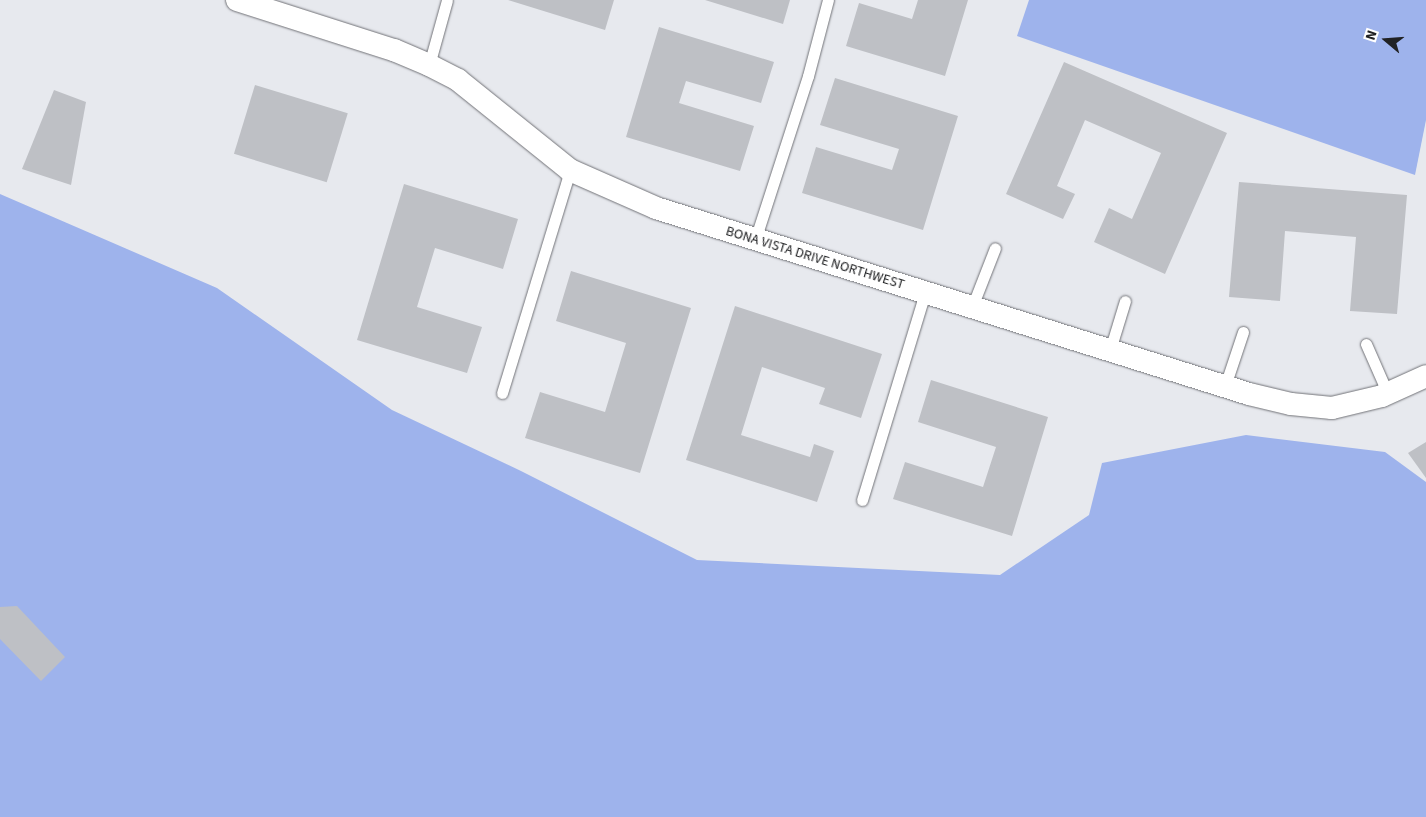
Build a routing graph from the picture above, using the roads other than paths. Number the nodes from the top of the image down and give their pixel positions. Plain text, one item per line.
1 (237, 0) edge
2 (447, 0) edge
3 (828, 0) edge
4 (429, 65) junction
5 (570, 170) junction
6 (755, 240) junction
7 (995, 248) dead end
8 (926, 293) junction
9 (1125, 301) dead end
10 (972, 307) junction
11 (1242, 332) dead end
12 (1366, 344) dead end
13 (1110, 350) junction
14 (1426, 376) edge
15 (1225, 386) junction
16 (502, 393) dead end
17 (1388, 394) junction
18 (862, 500) dead end

1 - 4 street, BONA VISTA DRIVE NORTHWEST
2 - 4 lane
3 - 6 lane
4 - 5 street, BONA VISTA DRIVE NORTHWEST
5 - 6 street, BONA VISTA DRIVE NORTHWEST
5 - 16 lane
6 - 8 street, BONA VISTA DRIVE NORTHWEST
7 - 10 lane
8 - 10 street, BONA VISTA DRIVE NORTHWEST
8 - 18 lane
9 - 13 lane
10 - 13 street, BONA VISTA DRIVE NORTHWEST
11 - 15 lane
12 - 17 lane
13 - 15 street, BONA VISTA DRIVE NORTHWEST
14 - 17 street, BONA VISTA DRIVE NORTHWEST
15 - 17 street, BONA VISTA DRIVE NORTHWEST

